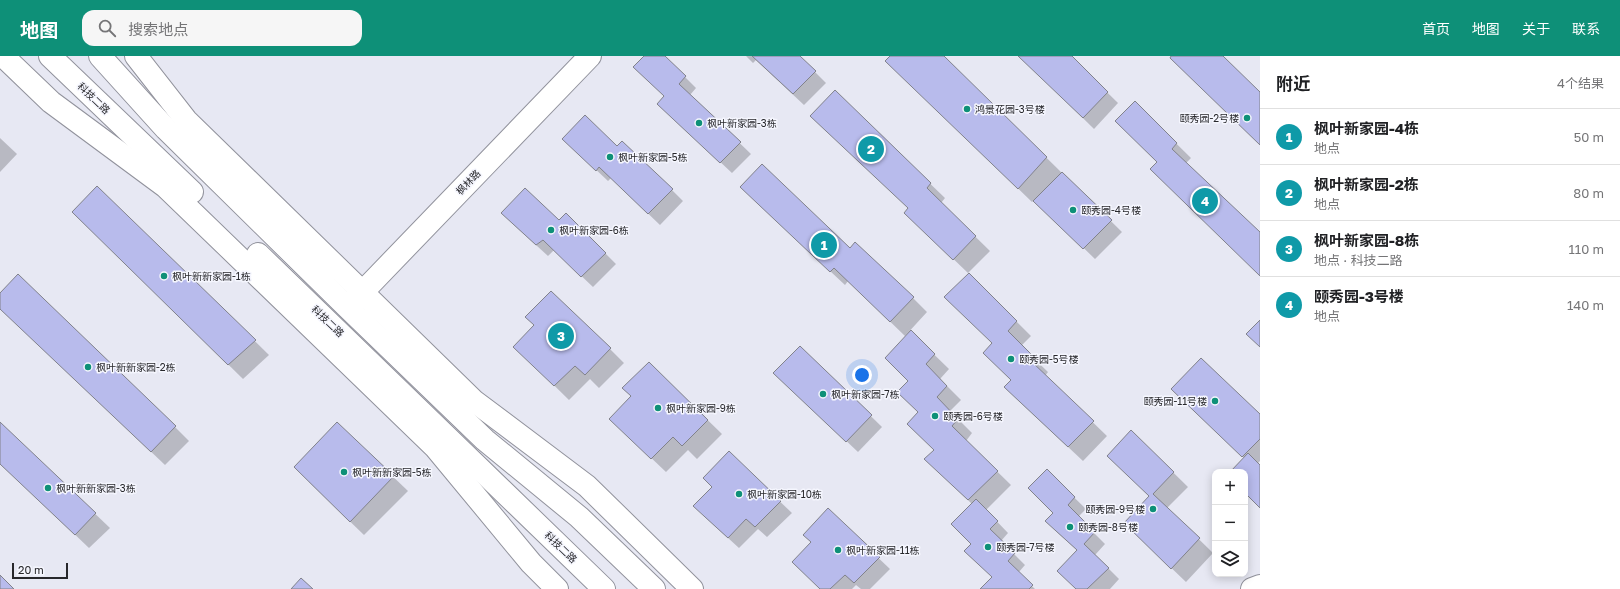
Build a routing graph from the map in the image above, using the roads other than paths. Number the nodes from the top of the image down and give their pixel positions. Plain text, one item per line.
1 (3, 56) edge
2 (50, 56) edge
3 (100, 56) edge
4 (136, 56) edge
5 (590, 56) edge
6 (362, 292) junction
7 (347, 307) junction
8 (1260, 586) edge
9 (557, 589) edge
10 (604, 589) edge
11 (654, 589) edge
12 (692, 589) edge
13 (1252, 589) edge

1 - 9 street
2 - 10 street, 科技二路
3 - 7 street
4 - 6 street
5 - 6 street, 枫林路
6 - 7 street, 枫林路
6 - 12 street
7 - 11 street
8 - 13 street

